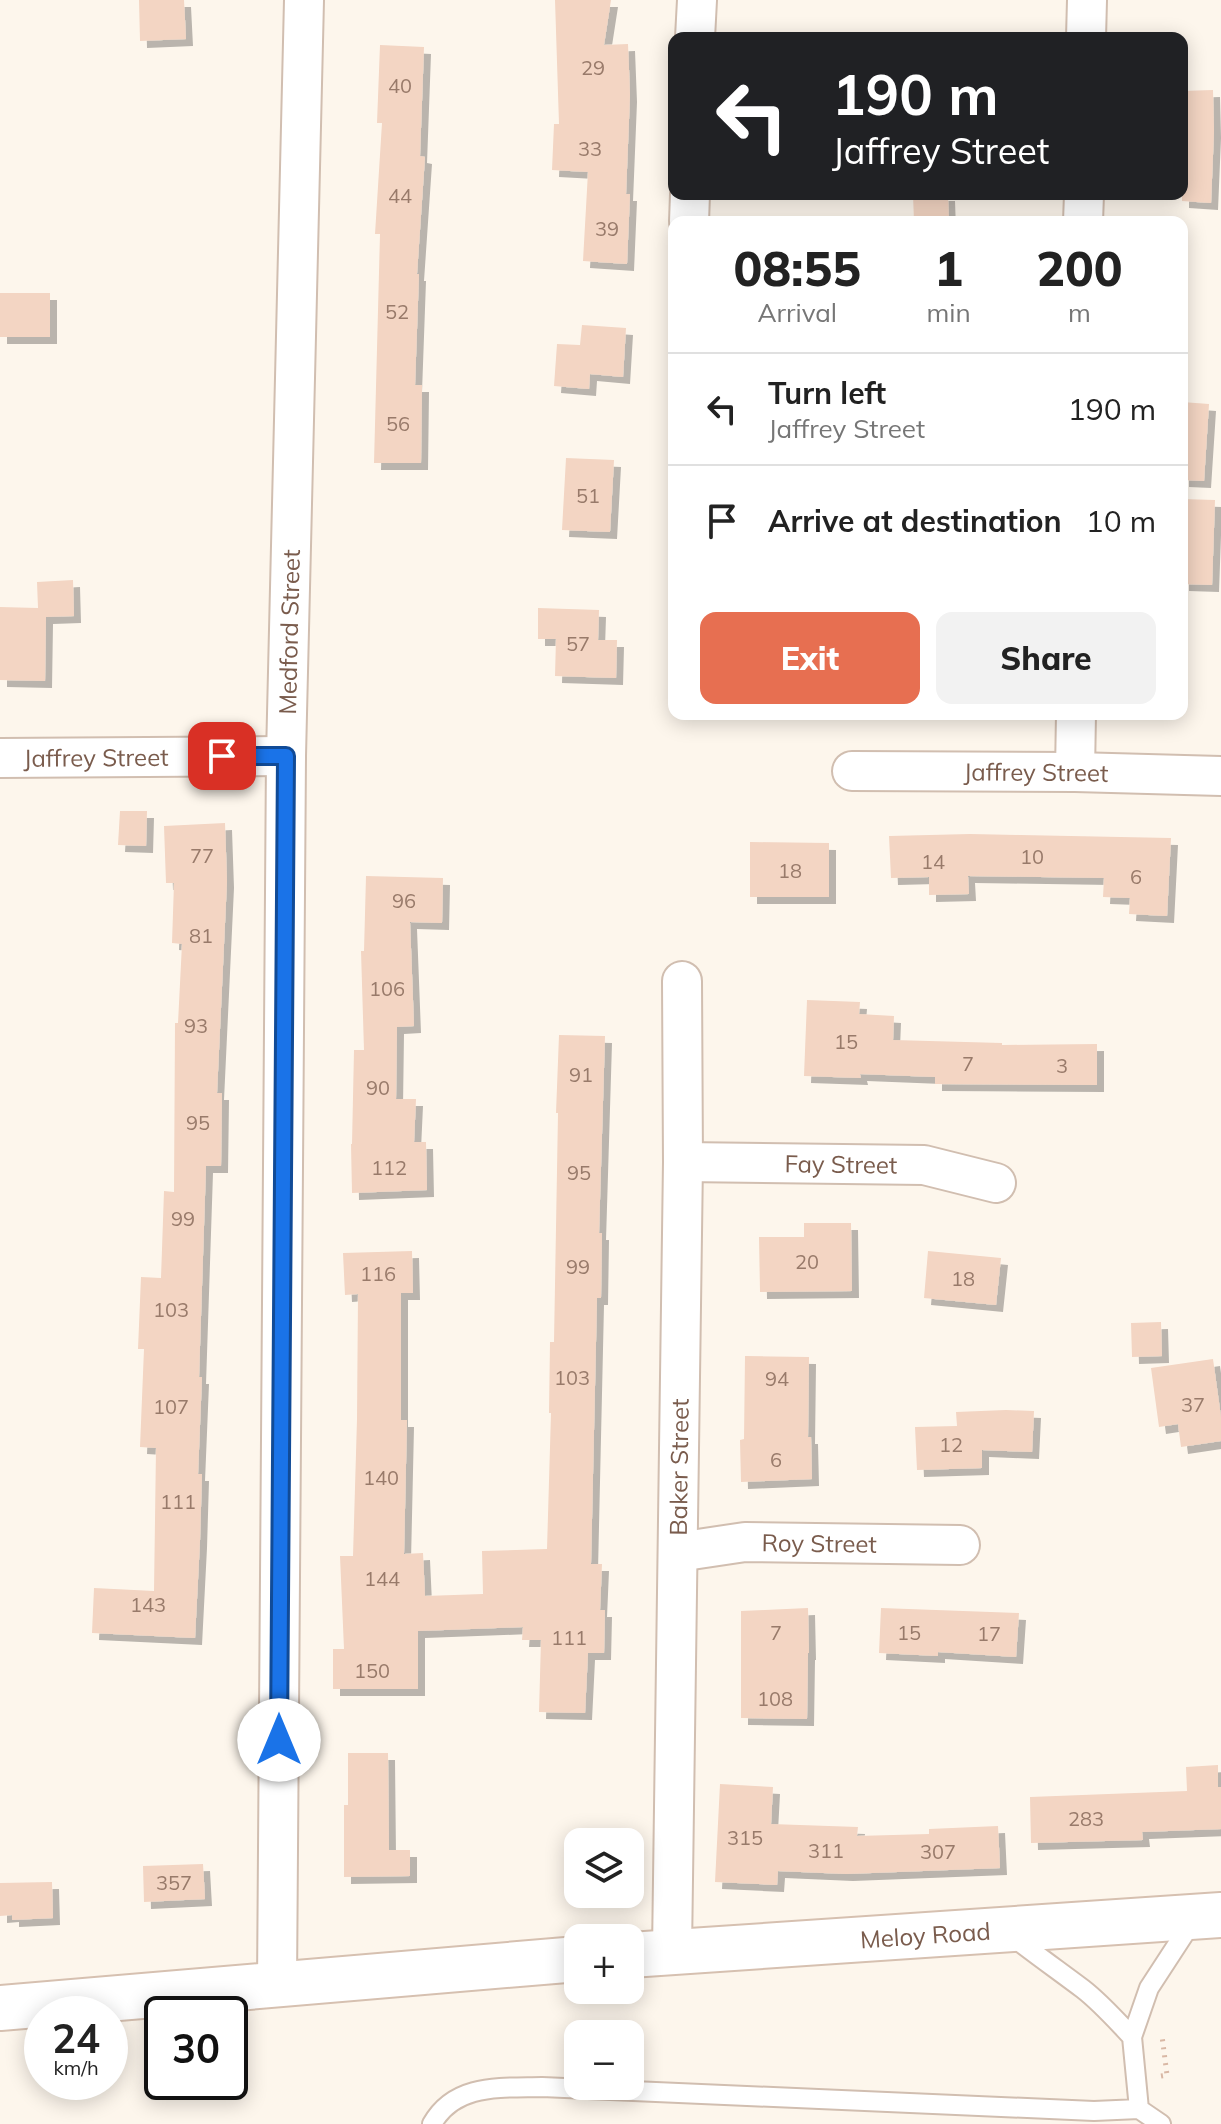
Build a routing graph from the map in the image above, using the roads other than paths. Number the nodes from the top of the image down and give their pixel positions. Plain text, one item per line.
1 (304, 0) edge
2 (697, 0) edge
3 (1087, 0) edge
4 (695, 32) edge
5 (1086, 32) edge
6 (1076, 720) edge
7 (286, 756) junction
8 (0, 758) edge
9 (852, 771) dead end
10 (1075, 772) junction
11 (1221, 776) edge
12 (682, 981) dead end
13 (683, 1162) junction
14 (996, 1183) dead end
15 (960, 1545) dead end
16 (678, 1552) junction
17 (1208, 1916) edge
18 (1004, 1929) junction
19 (651, 1953) edge
20 (564, 1960) edge
21 (277, 1986) junction
22 (0, 2008) edge
23 (1132, 2037) junction
24 (1139, 2109) junction
25 (432, 2124) edge
26 (1161, 2124) edge

1 - 7 street, Medford Street
2 - 4 street
3 - 5 street
6 - 10 street
7 - 8 street, Jaffrey Street
7 - 21 street, Medford Street
9 - 10 street, Jaffrey Street
10 - 11 street, Jaffrey Street
12 - 13 street, Baker Street
13 - 14 street, Fay Street
13 - 16 street, Baker Street
15 - 16 street, Roy Street
16 - 19 street, Baker Street
17 - 18 main road, Meloy Road
17 - 23 lane
18 - 19 main road, Meloy Road
18 - 23 lane
20 - 21 main road
21 - 22 main road
23 - 24 lane
24 - 25 lane
24 - 26 lane

